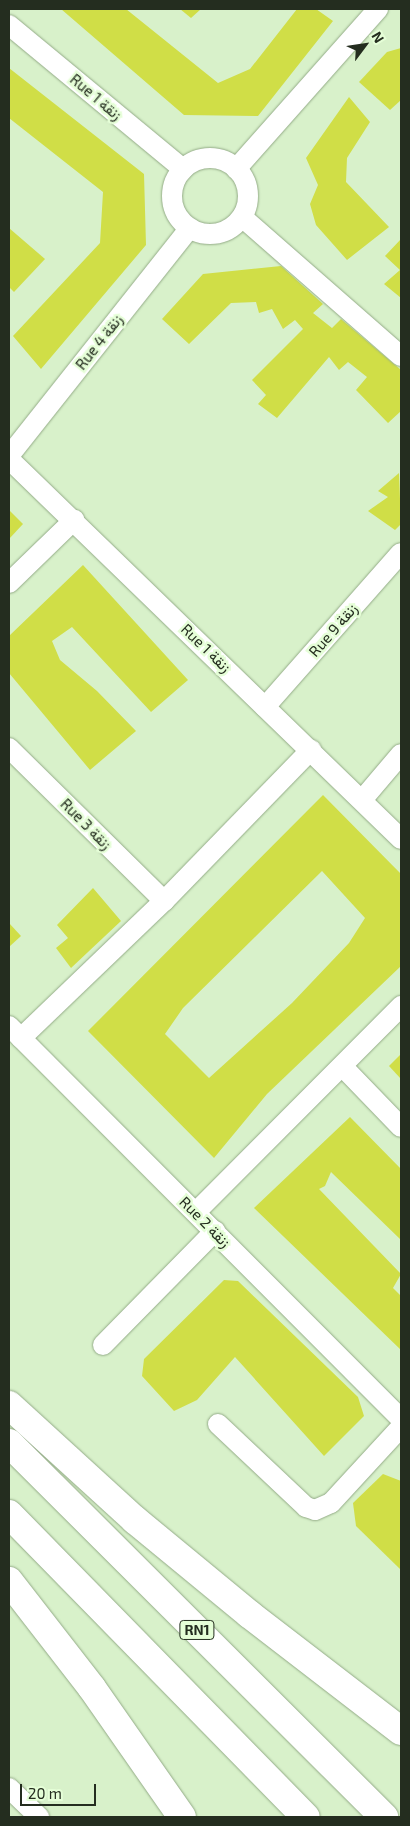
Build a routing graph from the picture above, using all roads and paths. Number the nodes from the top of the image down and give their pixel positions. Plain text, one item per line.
1 (378, 9) edge
2 (9, 25) edge
3 (236, 168) junction
4 (184, 169) junction
5 (242, 217) junction
6 (190, 228) junction
7 (401, 356) edge
8 (9, 458) edge
9 (74, 520) junction
10 (401, 553) edge
11 (9, 583) edge
12 (266, 707) junction
13 (9, 748) edge
14 (311, 750) junction
15 (401, 754) edge
16 (362, 800) junction
17 (401, 839) edge
18 (164, 901) junction
19 (401, 1006) edge
20 (12, 1029) edge
21 (343, 1067) junction
22 (401, 1127) edge
23 (196, 1212) junction
24 (215, 1231) junction
25 (103, 1345) dead end
26 (9, 1405) edge
27 (401, 1418) edge
28 (218, 1424) dead end
29 (401, 1427) edge
30 (9, 1443) edge
31 (9, 1514) edge
32 (9, 1582) edge
33 (401, 1731) edge
34 (9, 1788) edge
35 (39, 1817) edge
36 (182, 1817) edge
37 (306, 1817) edge
38 (384, 1817) edge

1 - 3 street
2 - 4 street, Rue 1 زنقة
3 - 4 street
3 - 5 street
4 - 6 street
5 - 6 street
5 - 7 street
6 - 8 street, Rue 4 زنقة
8 - 9 street, Rue 1 زنقة
9 - 11 street
9 - 12 street, Rue 1 زنقة
10 - 12 street, Rue 9 زنقة
12 - 14 street, Rue 1 زنقة
13 - 18 street, Rue 3 زنقة
14 - 16 street, Rue 1 زنقة
14 - 18 street
15 - 16 street
16 - 17 street, Rue 1 زنقة
18 - 20 street
19 - 21 street
20 - 23 street, Rue 2 زنقة
21 - 22 street
21 - 23 street
23 - 24 street, Rue 2 زنقة
24 - 25 street
24 - 27 street, Rue 2 زنقة
26 - 33 highway
28 - 29 street
30 - 38 highway, RN1
31 - 37 highway
32 - 36 highway
34 - 35 street

